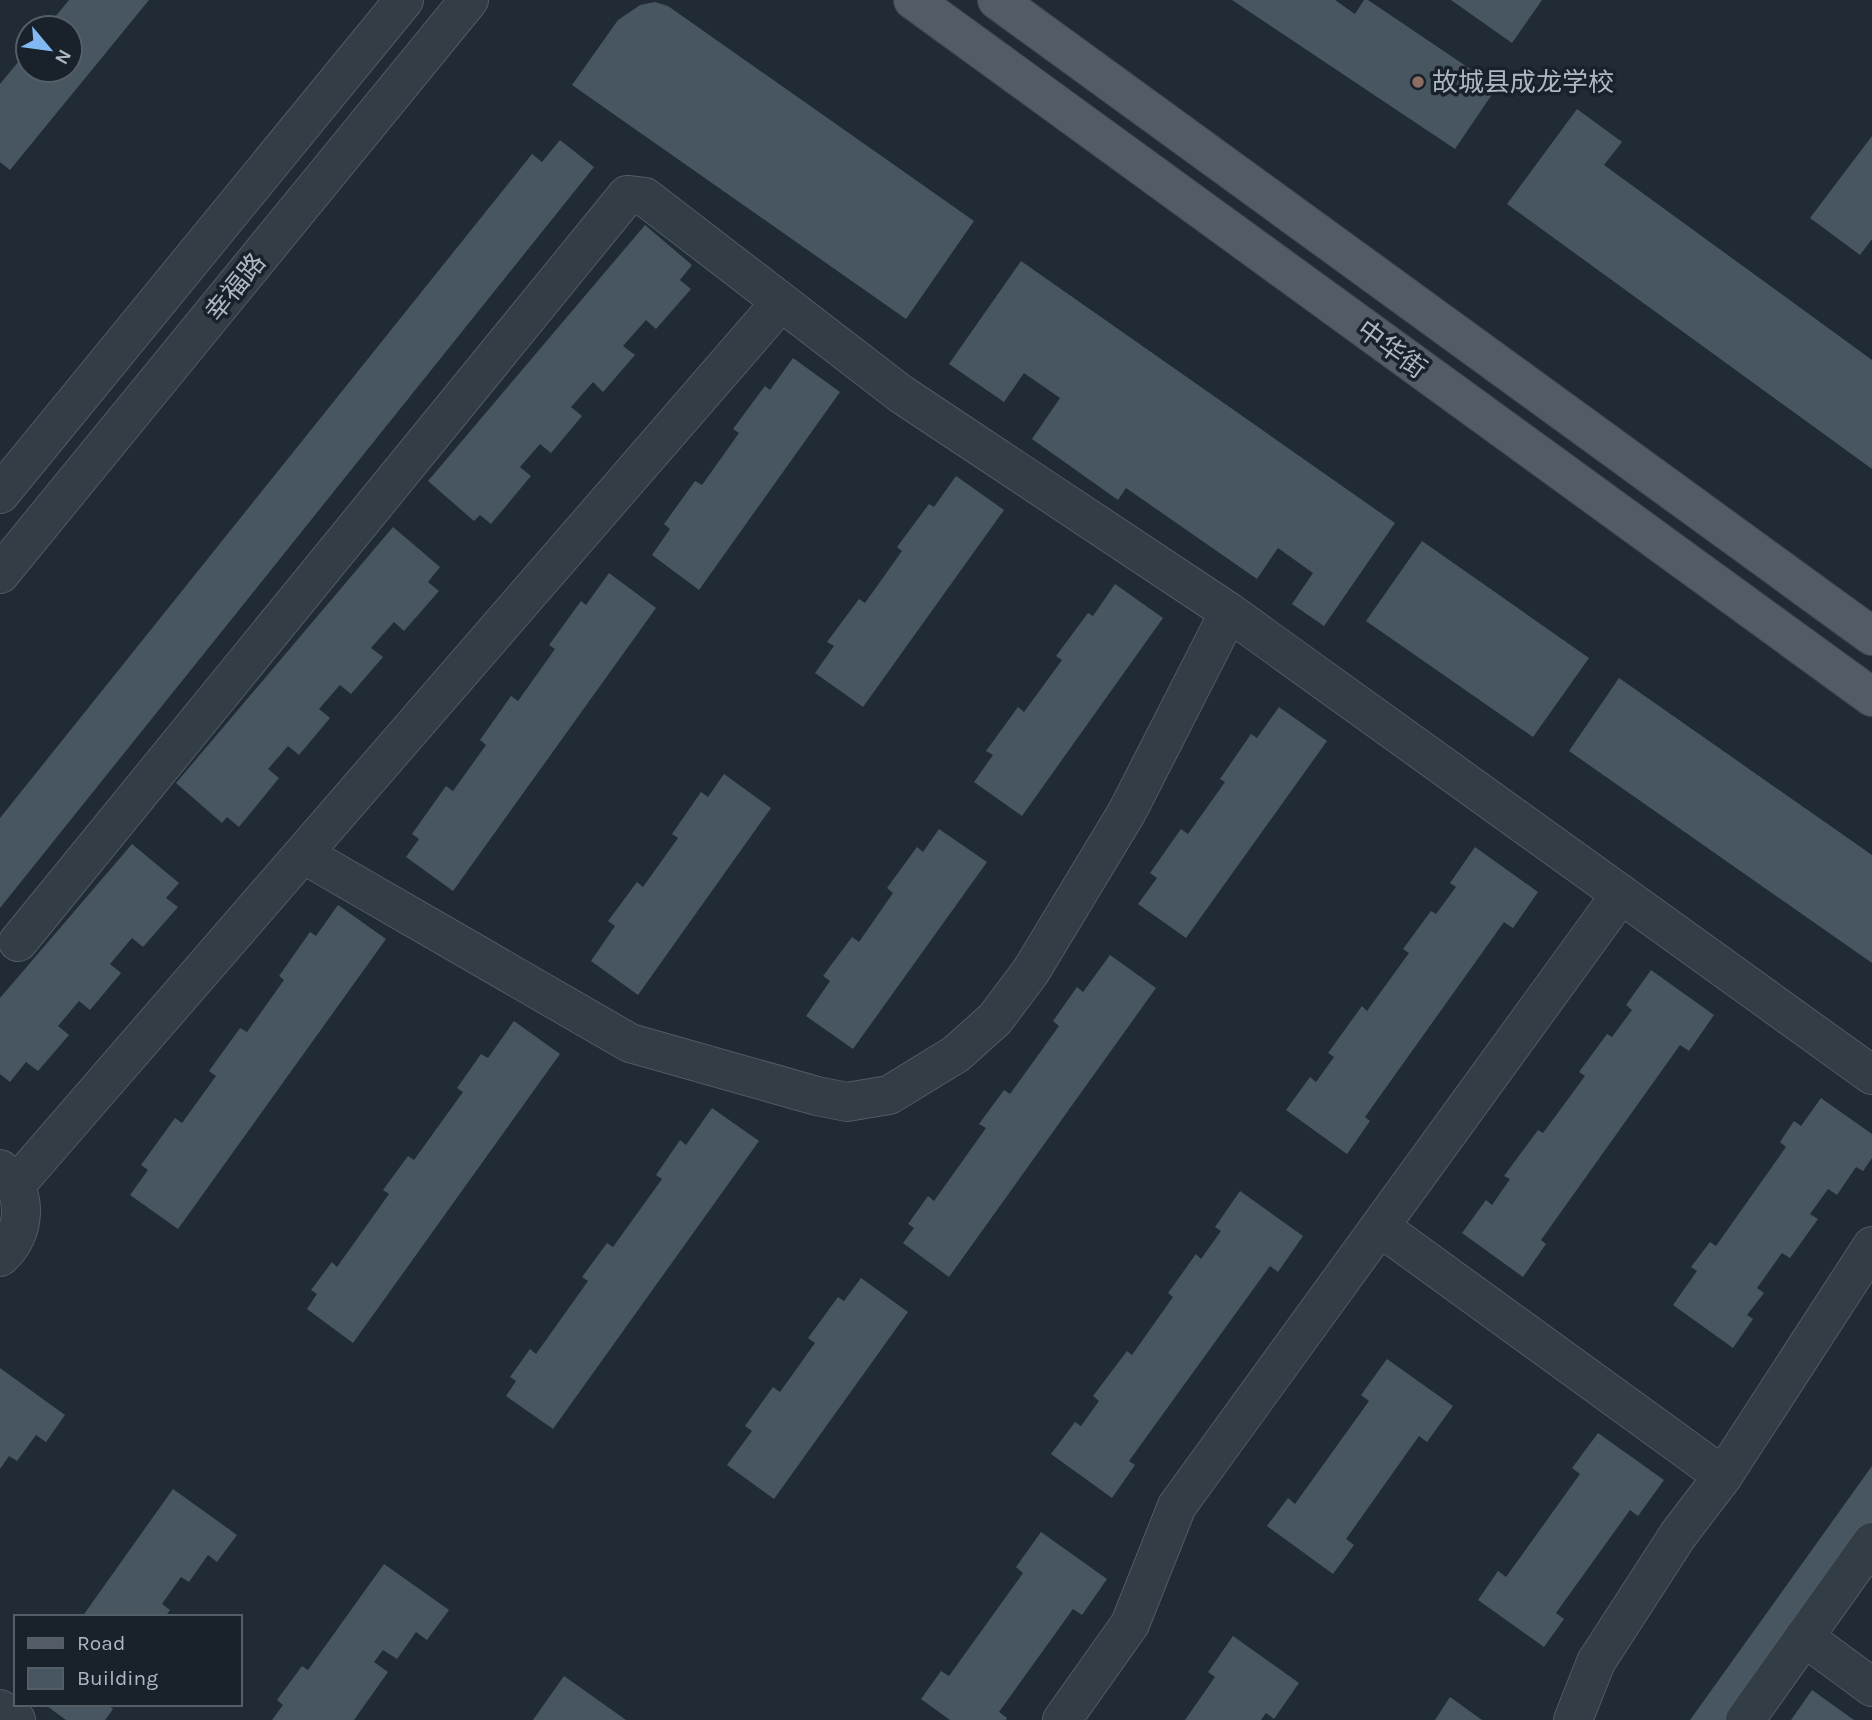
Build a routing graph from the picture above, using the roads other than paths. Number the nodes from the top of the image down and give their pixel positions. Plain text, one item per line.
1 (404, 0) edge
2 (469, 0) edge
3 (913, 0) edge
4 (996, 0) edge
5 (781, 302) junction
6 (0, 494) edge
7 (0, 574) edge
8 (1229, 612) junction
9 (1872, 636) edge
10 (1872, 697) edge
11 (303, 854) junction
12 (1621, 894) junction
13 (18, 942) dead end
14 (1872, 1075) edge
15 (7, 1177) edge
16 (1380, 1227) junction
17 (1872, 1246) edge
18 (0, 1257) edge
19 (1723, 1476) junction
20 (1872, 1542) edge
21 (1804, 1637) junction
22 (1872, 1687) edge
23 (0, 1709) edge
24 (16, 1720) edge
25 (1062, 1720) edge
26 (1573, 1720) edge
27 (1745, 1720) edge

1 - 6 street, 幸福路
2 - 7 street, 幸福路
3 - 10 main road, 中华街
4 - 9 main road, 中华街
5 - 8 street
5 - 11 street
5 - 13 street
8 - 11 street
8 - 12 street
11 - 15 street
12 - 14 street
12 - 16 street
15 - 18 street
16 - 19 street
16 - 25 street
17 - 19 street
19 - 26 street
20 - 21 street
21 - 22 street
21 - 27 street
23 - 24 street

